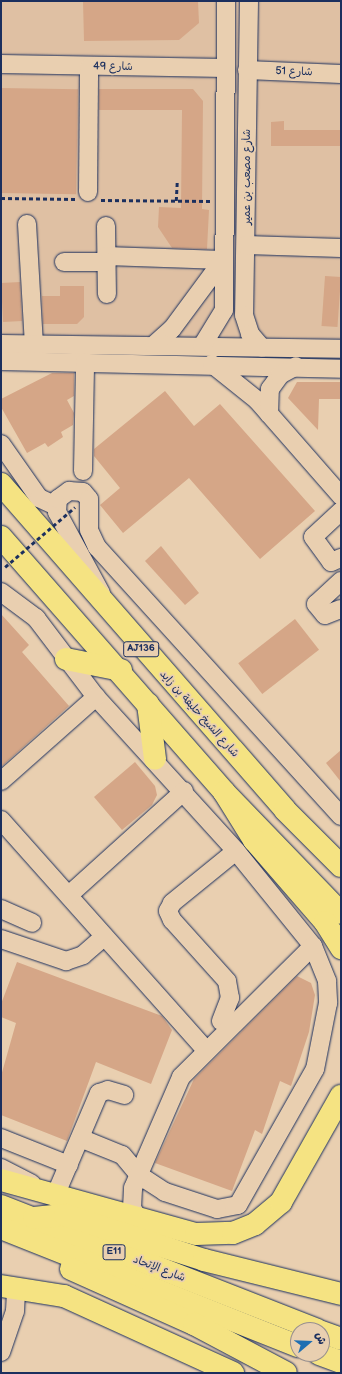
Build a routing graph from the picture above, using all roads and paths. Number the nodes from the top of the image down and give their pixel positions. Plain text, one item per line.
1 (226, 1) edge
2 (249, 1) edge
3 (1, 64) edge
4 (89, 67) junction
5 (225, 68) junction
6 (247, 70) junction
7 (341, 74) edge
8 (177, 182) dead end
9 (88, 197) junction
10 (1, 198) edge
11 (176, 201) junction
12 (224, 201) junction
13 (27, 224) dead end
14 (106, 226) dead end
15 (246, 245) junction
16 (341, 248) edge
17 (106, 259) junction
18 (223, 260) junction
19 (64, 262) dead end
20 (107, 294) dead end
21 (224, 310) junction
22 (244, 315) junction
23 (1, 344) edge
24 (34, 344) junction
25 (154, 345) junction
26 (202, 346) junction
27 (262, 348) junction
28 (341, 349) edge
29 (85, 362) junction
30 (3, 363) edge
31 (212, 364) junction
32 (296, 366) junction
33 (341, 369) edge
34 (269, 414) junction
35 (1, 444) edge
36 (83, 471) dead end
37 (1, 484) edge
38 (341, 496) edge
39 (56, 506) junction
40 (75, 508) dead end
41 (341, 511) edge
42 (1, 537) edge
43 (341, 558) edge
44 (5, 567) dead end
45 (341, 581) edge
46 (1, 592) edge
47 (341, 609) edge
48 (110, 614) junction
49 (66, 659) junction
50 (121, 670) junction
51 (96, 697) junction
52 (148, 704) junction
53 (155, 759) junction
54 (1, 781) edge
55 (184, 791) junction
56 (224, 792) junction
57 (341, 816) edge
58 (1, 820) edge
59 (236, 851) junction
60 (341, 866) edge
61 (69, 895) junction
62 (1, 909) edge
63 (341, 913) edge
64 (32, 923) dead end
65 (104, 937) junction
66 (1, 939) edge
67 (313, 946) junction
68 (341, 948) edge
69 (221, 1021) dead end
70 (206, 1050) junction
71 (124, 1095) dead end
72 (341, 1096) edge
73 (1, 1138) edge
74 (80, 1138) junction
75 (69, 1165) junction
76 (1, 1168) edge
77 (139, 1175) junction
78 (1, 1180) edge
79 (48, 1194) junction
80 (1, 1206) edge
81 (30, 1219) junction
82 (140, 1221) junction
83 (1, 1228) edge
84 (47, 1246) junction
85 (8, 1289) edge
86 (341, 1294) edge
87 (297, 1322) edge
88 (330, 1335) edge
89 (341, 1339) edge
90 (290, 1343) edge
91 (1, 1352) edge
92 (330, 1358) edge
93 (341, 1362) edge
94 (233, 1373) edge
95 (286, 1373) edge

1 - 5 street, شارع مصعب بن عمير
2 - 6 street, شارع مصعب بن عمير
3 - 4 street, شارع 49
4 - 5 street, شارع 49
4 - 9 street
5 - 12 street, شارع مصعب بن عمير
6 - 7 street, شارع 51
6 - 15 street, شارع مصعب بن عمير
8 - 11 path
9 - 10 path
9 - 11 path
11 - 12 path
12 - 18 street, شارع مصعب بن عمير
13 - 24 street
14 - 17 street
15 - 16 street
15 - 22 street, شارع مصعب بن عمير
17 - 18 street
17 - 19 street
17 - 20 street
18 - 21 street, شارع مصعب بن عمير
18 - 25 street
21 - 22 street
21 - 26 street
22 - 27 street, شارع مصعب بن عمير
23 - 24 street
24 - 25 street
25 - 26 street
26 - 27 street
27 - 28 street
29 - 30 street
29 - 31 street
29 - 36 street
31 - 32 street
31 - 34 street
32 - 33 street
32 - 34 street
34 - 38 street
35 - 39 street
37 - 48 main road, شارع الشيخ خليفة بن زايد / AJ136
39 - 48 street
39 - 57 street
40 - 44 path, bridge
41 - 43 street
42 - 50 main road, AJ136
45 - 47 street
46 - 49 street
48 - 60 main road, شارع الشيخ خليفة بن زايد / AJ136
49 - 50 main road
49 - 51 street
50 - 52 main road, AJ136
51 - 53 street
51 - 54 street
52 - 53 main road
52 - 56 main road, AJ136
53 - 55 street
55 - 59 street
55 - 61 street
56 - 63 main road, AJ136
56 - 68 main road
58 - 61 street
59 - 67 street
59 - 69 street
61 - 65 street
62 - 64 street
65 - 66 street
65 - 70 street
67 - 70 street
67 - 77 street
70 - 77 street
71 - 74 street
72 - 82 main road
73 - 75 street
74 - 75 street
74 - 77 street
75 - 79 street
76 - 79 street
77 - 82 street
78 - 79 main road
79 - 82 main road
80 - 81 main road, شارع الإتحاد / E11
81 - 86 main road
81 - 87 main road, شارع الإتحاد / E11
83 - 84 main road, شارع الإتحاد / E11
84 - 90 main road, شارع الإتحاد / E11
84 - 95 main road
85 - 91 street
85 - 94 main road
88 - 89 main road
92 - 93 main road

